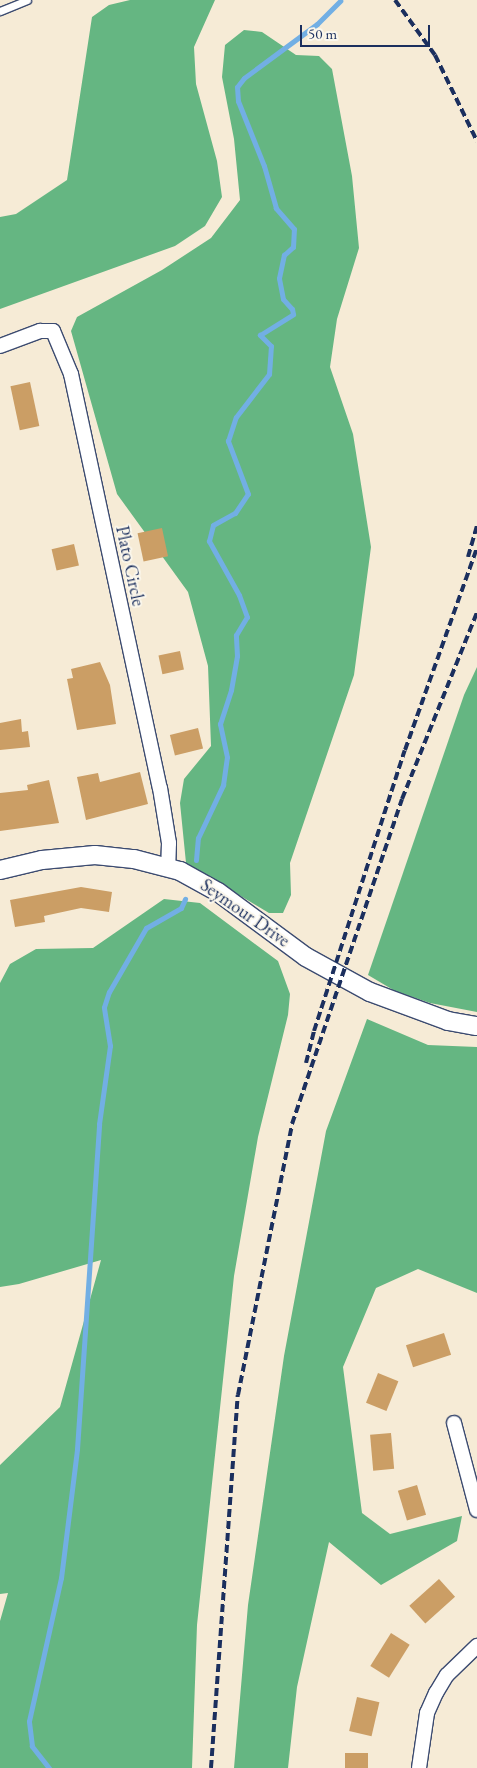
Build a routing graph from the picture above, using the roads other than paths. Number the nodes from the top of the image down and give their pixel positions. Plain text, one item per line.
1 (27, 0) edge
2 (0, 11) edge
3 (0, 346) edge
4 (168, 868) junction
5 (0, 870) edge
6 (477, 1026) edge
7 (454, 1423) dead end
8 (477, 1510) edge
9 (477, 1646) edge
10 (418, 1768) edge

1 - 2 lane
3 - 4 street, Plato Circle
4 - 5 street, Seymour Drive
4 - 6 street, Seymour Drive
7 - 8 street
9 - 10 street

